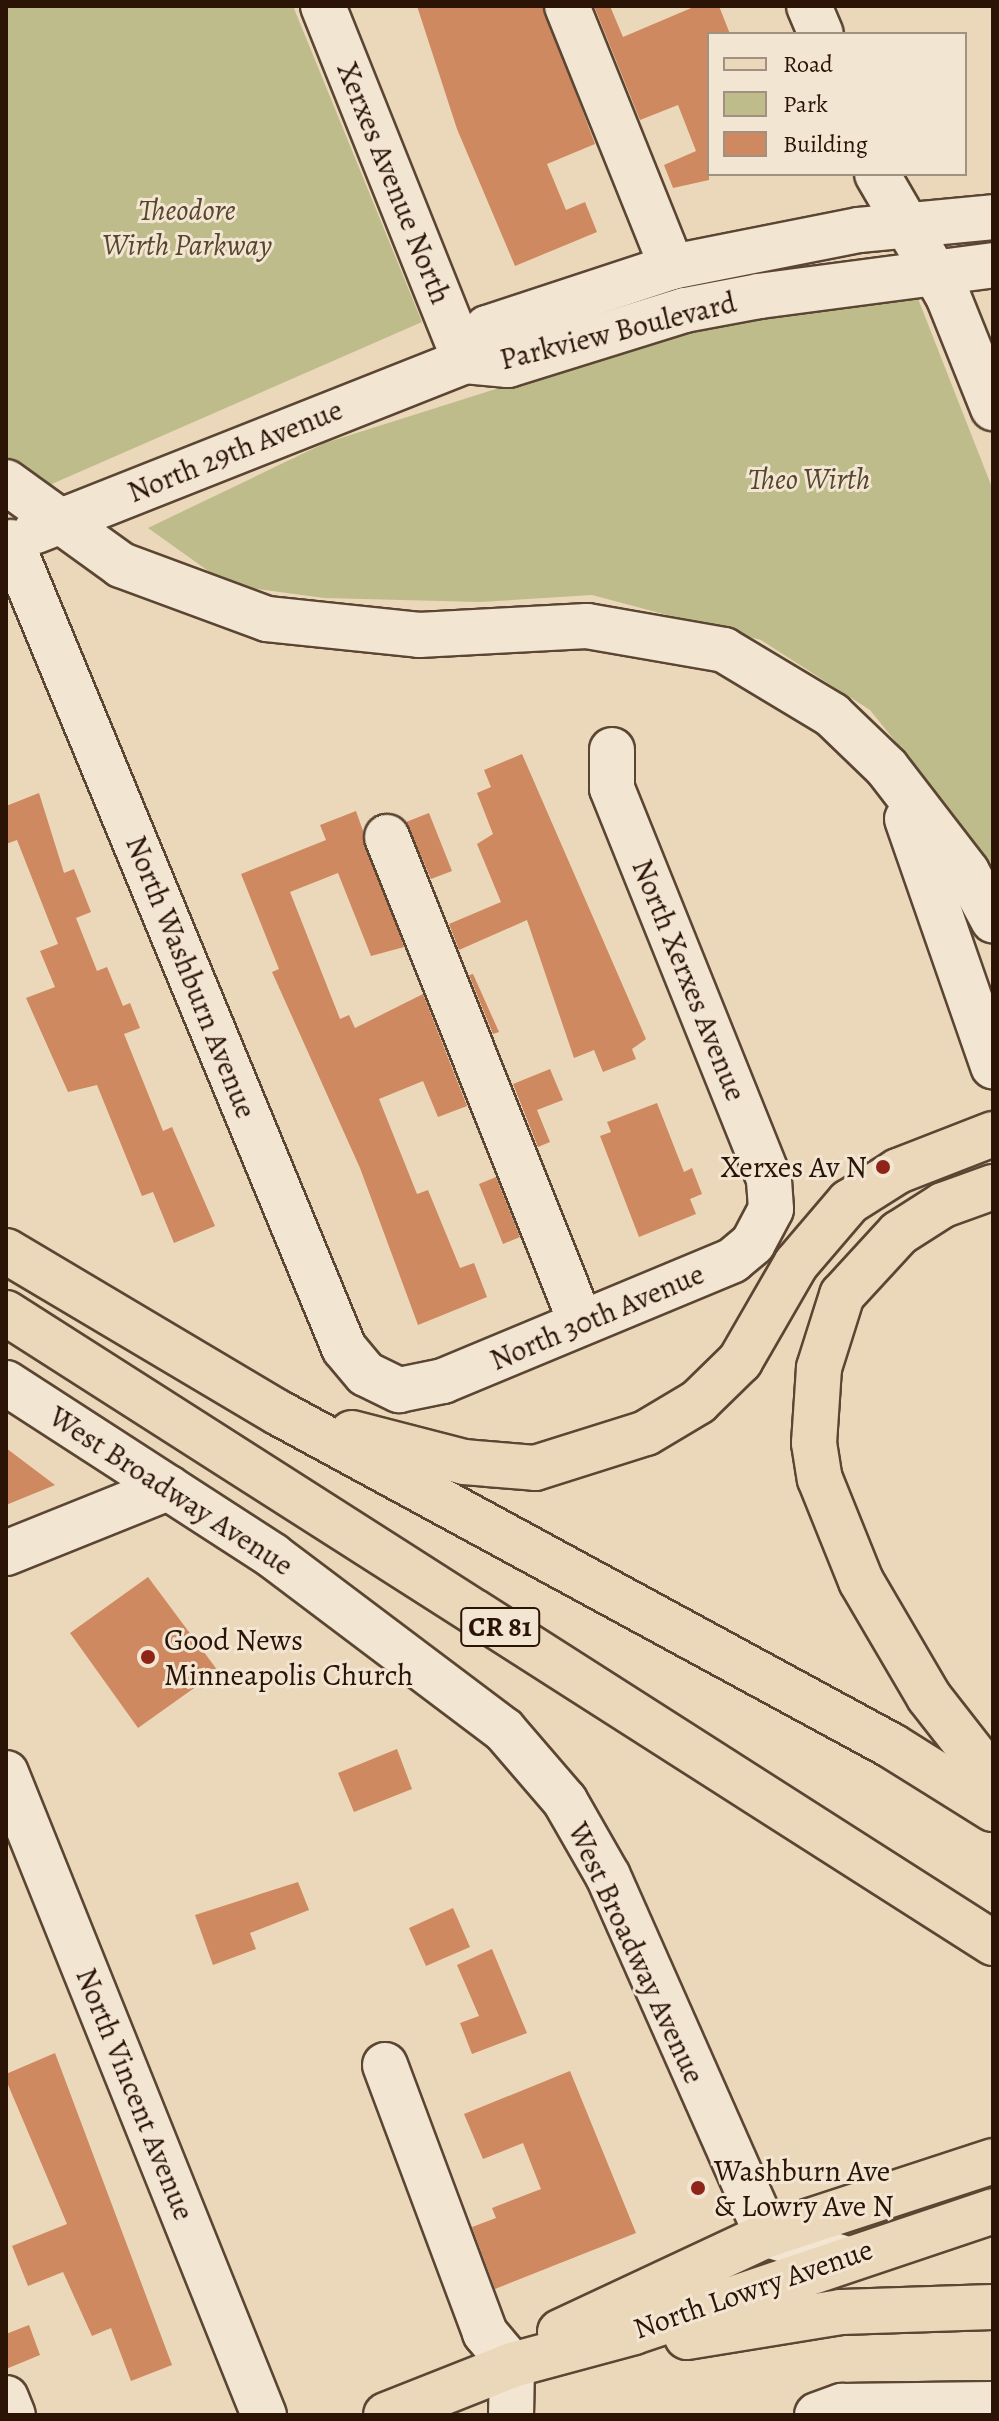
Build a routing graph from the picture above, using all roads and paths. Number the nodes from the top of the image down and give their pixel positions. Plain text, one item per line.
1 (323, 6) edge
2 (567, 6) edge
3 (809, 6) edge
4 (820, 32) edge
5 (878, 176) edge
6 (993, 217) edge
7 (905, 227) junction
8 (993, 265) edge
9 (672, 267) junction
10 (933, 269) junction
11 (465, 361) junction
12 (993, 408) edge
13 (6, 482) edge
14 (58, 522) junction
15 (8, 543) edge
16 (612, 750) dead end
17 (887, 768) junction
18 (387, 837) dead end
19 (993, 920) edge
20 (993, 1066) edge
21 (993, 1134) edge
22 (993, 1187) edge
23 (771, 1209) joint
24 (6, 1251) edge
25 (6, 1313) edge
26 (581, 1323) junction
27 (6, 1383) edge
28 (399, 1390) joint
29 (279, 1413) junction
30 (168, 1488) junction
31 (6, 1553) edge
32 (6, 1773) edge
33 (993, 1779) edge
34 (993, 1809) edge
35 (993, 1943) edge
36 (385, 2065) dead end
37 (993, 2161) edge
38 (993, 2211) edge
39 (767, 2235) junction
40 (841, 2257) junction
41 (993, 2307) edge
42 (512, 2365) junction
43 (6, 2398) edge
44 (993, 2404) edge
45 (13, 2415) edge
46 (264, 2415) edge
47 (386, 2415) edge
48 (511, 2415) edge
49 (817, 2415) edge

1 - 11 street, Xerxes Avenue North
2 - 9 street
3 - 4 street
5 - 7 street
6 - 7 street, Parkview Boulevard
7 - 9 street, Parkview Boulevard
7 - 10 street
8 - 10 street, Parkview Boulevard
9 - 11 street, Parkview Boulevard
10 - 11 street, Parkview Boulevard
10 - 12 street
11 - 14 street, North 29th Avenue
13 - 14 street
14 - 15 street, North 29th Avenue
14 - 17 street
15 - 28 street, North Washburn Avenue
16 - 23 street, North Xerxes Avenue
17 - 19 street
17 - 20 street
18 - 26 street
21 - 29 main road
22 - 33 main road
23 - 26 street, North 30th Avenue
24 - 29 main road, CR 81
25 - 35 main road, West Broadway Avenue / CR 81
26 - 28 street, North 30th Avenue
27 - 30 street, West Broadway Avenue
29 - 34 main road, CR 81
30 - 31 street
30 - 39 street, West Broadway Avenue
32 - 46 street, North Vincent Avenue
36 - 42 street
37 - 39 main road, North Lowry Avenue
38 - 40 main road, North Lowry Avenue
39 - 40 street
39 - 42 main road, North Lowry Avenue
40 - 42 main road, North Lowry Avenue
41 - 42 main road
42 - 47 main road, North Lowry Avenue
42 - 48 street
43 - 45 street
44 - 49 street

